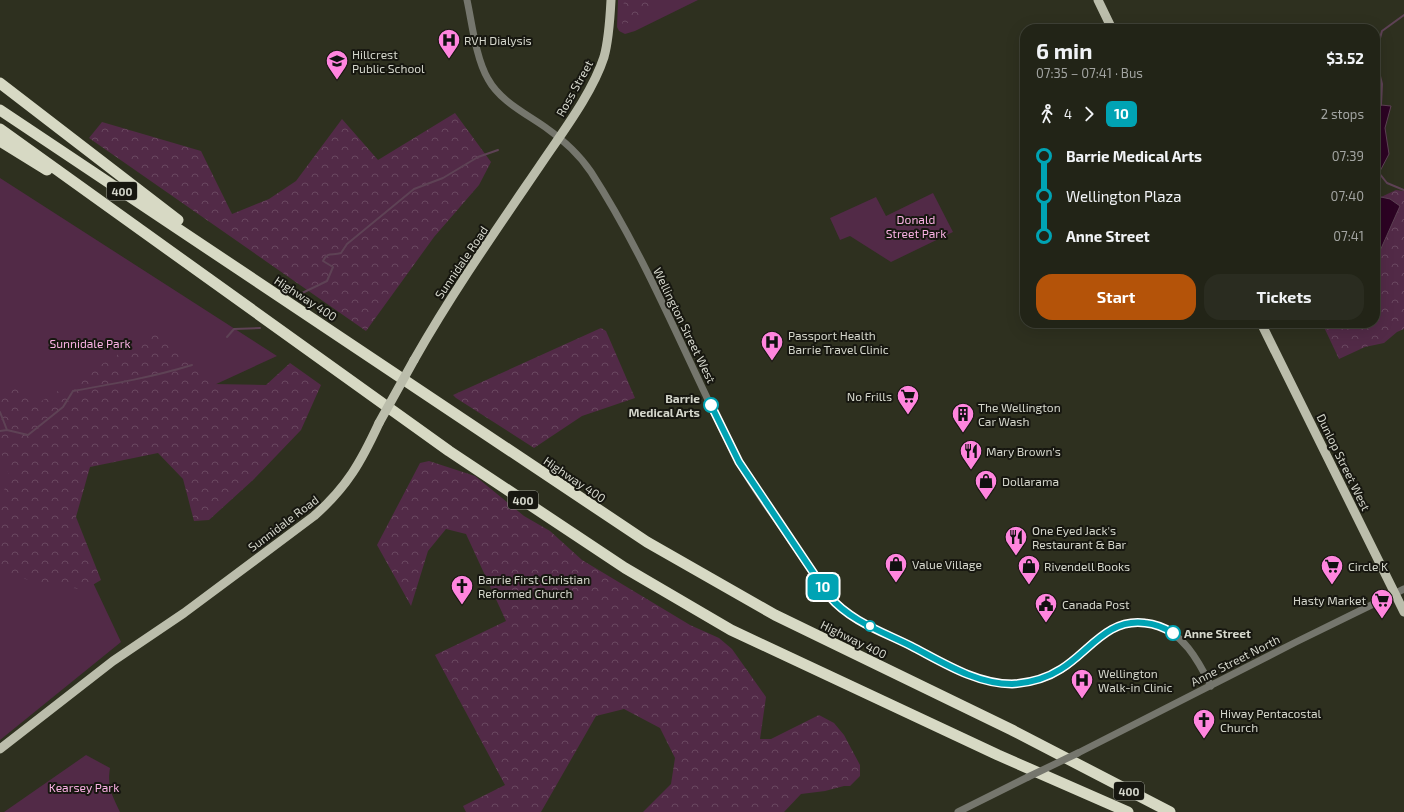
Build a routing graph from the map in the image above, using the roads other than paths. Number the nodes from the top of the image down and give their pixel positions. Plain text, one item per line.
1 (466, 0) edge
2 (611, 0) edge
3 (1098, 0) edge
4 (1110, 24) edge
5 (0, 83) edge
6 (0, 110) edge
7 (0, 129) edge
8 (559, 137) junction
9 (0, 141) edge
10 (83, 187) junction
11 (244, 273) junction
12 (1263, 328) edge
13 (1404, 589) edge
14 (1395, 594) junction
15 (1404, 612) edge
16 (1211, 686) junction
17 (0, 749) edge
18 (958, 812) edge
19 (1128, 812) edge
20 (1170, 812) edge

1 - 8 street, Wellington Street West
2 - 8 main road, Ross Street
3 - 4 main road
5 - 11 highway
6 - 11 highway, Highway 400 / 400
7 - 10 highway, 400
8 - 16 street, Wellington Street West
8 - 17 main road, Sunnidale Road, bridge
9 - 10 highway
10 - 19 highway, 400
11 - 20 highway, Highway 400 / 400
12 - 14 main road, Dunlop Street West
13 - 14 street, Anne Street North
14 - 15 main road, Dunlop Street West
14 - 16 street, Anne Street North
16 - 18 street, Anne Street North, bridge

